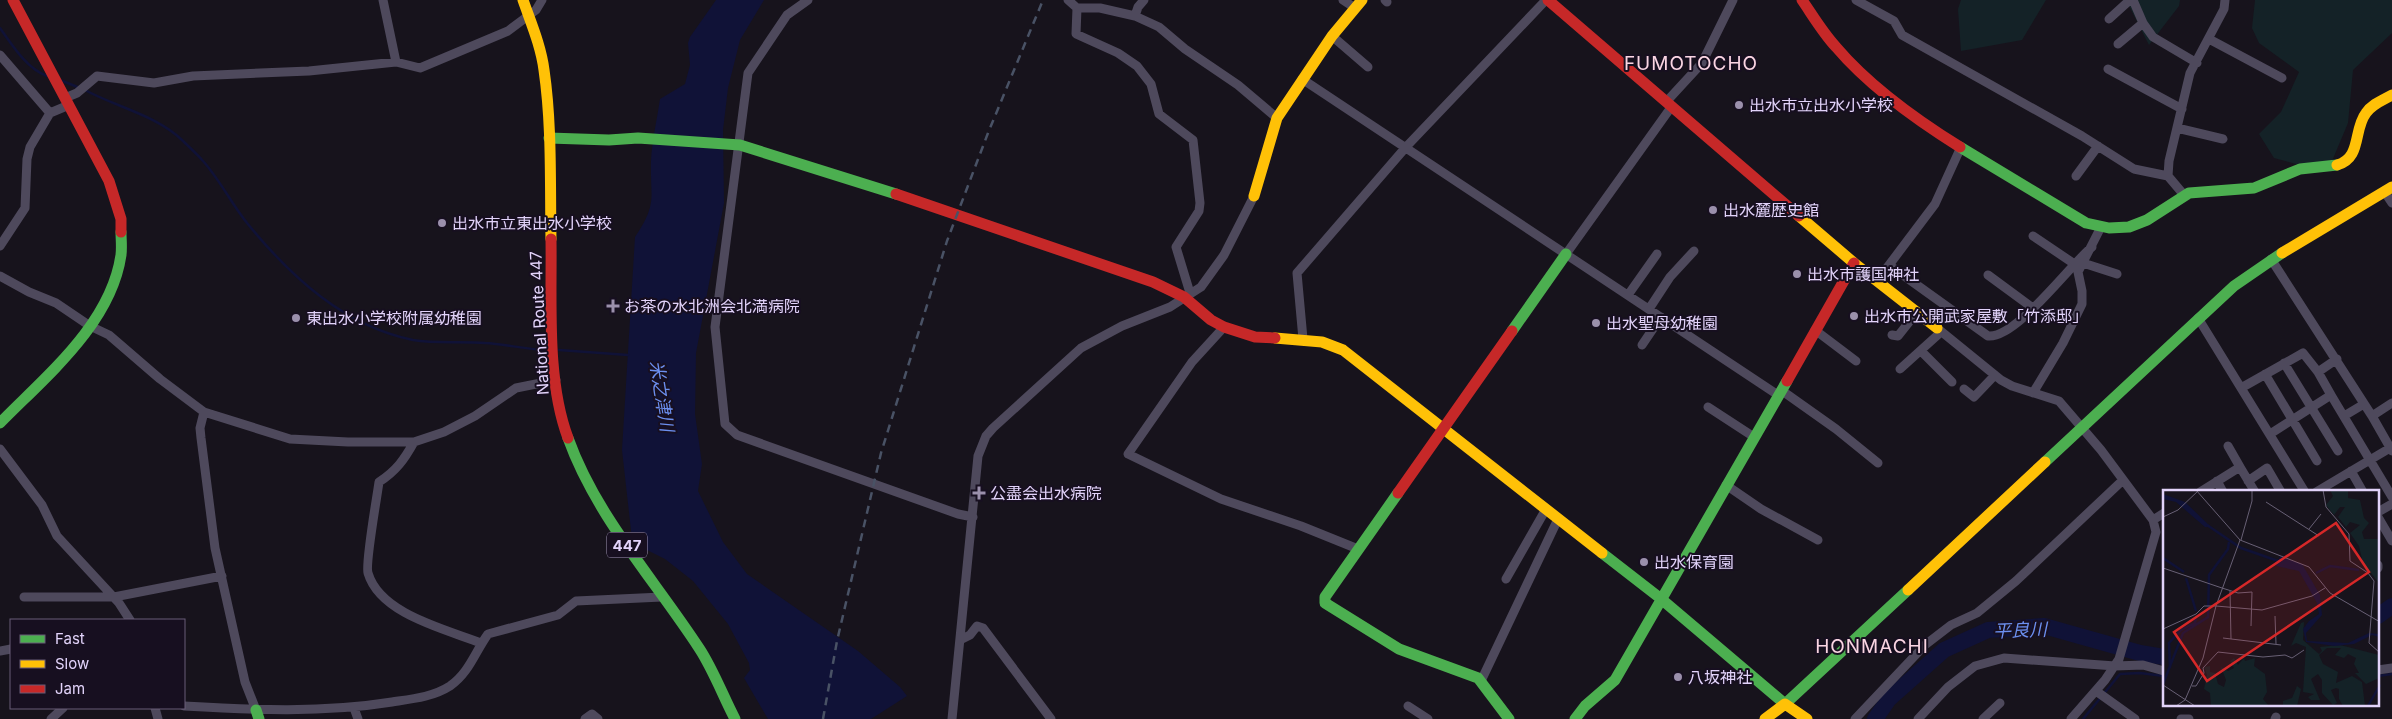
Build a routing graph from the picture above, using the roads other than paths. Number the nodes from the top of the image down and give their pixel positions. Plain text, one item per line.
1 (13, 0) edge
2 (382, 0) edge
3 (523, 0) edge
4 (542, 0) edge
5 (808, 0) edge
6 (1068, 0) edge
7 (1144, 0) edge
8 (1343, 0) edge
9 (1547, 0) edge
10 (1733, 0) edge
11 (1802, 0) edge
12 (1856, 0) edge
13 (2131, 0) edge
14 (2225, 0) edge
15 (1358, 4) edge
16 (1077, 8) junction
17 (529, 16) junction
18 (1135, 16) junction
19 (2109, 19) dead end
20 (2142, 22) junction
21 (1332, 36) junction
22 (2209, 39) junction
23 (2118, 44) dead end
24 (0, 55) edge
25 (396, 62) junction
26 (2197, 62) junction
27 (1368, 67) dead end
28 (2108, 69) dead end
29 (1302, 78) junction
30 (2282, 78) dead end
31 (2392, 95) edge
32 (67, 101) junction
33 (1670, 104) junction
34 (2182, 109) junction
35 (50, 113) junction
36 (1277, 118) junction
37 (2177, 128) junction
38 (549, 138) junction
39 (2223, 139) dead end
40 (740, 145) junction
41 (2098, 146) junction
42 (1406, 147) junction
43 (1961, 147) junction
44 (2076, 176) dead end
45 (2168, 176) junction
46 (2388, 189) edge
47 (2184, 195) junction
48 (1254, 196) joint
49 (2392, 203) edge
50 (2101, 227) junction
51 (2033, 236) dead end
52 (0, 246) edge
53 (1694, 251) dead end
54 (1566, 254) junction
55 (1657, 254) dead end
56 (2271, 259) junction
57 (1854, 263) junction
58 (2078, 263) junction
59 (1889, 264) junction
60 (2117, 274) dead end
61 (1988, 275) dead end
62 (0, 276) edge
63 (1877, 281) junction
64 (1187, 295) junction
65 (1628, 295) junction
66 (2033, 308) junction
67 (1649, 309) junction
68 (1916, 312) junction
69 (1661, 317) junction
70 (2198, 318) junction
71 (90, 326) junction
72 (1224, 327) junction
73 (1815, 330) junction
74 (1939, 330) junction
75 (1892, 335) dead end
76 (1303, 339) junction
77 (1642, 345) dead end
78 (1921, 351) junction
79 (2337, 359) junction
80 (1856, 361) dead end
81 (2284, 363) junction
82 (1900, 370) dead end
83 (2318, 372) junction
84 (2266, 374) junction
85 (1994, 375) junction
86 (556, 380) junction
87 (1952, 382) dead end
88 (2241, 388) junction
89 (1964, 389) dead end
90 (1780, 393) junction
91 (2032, 393) junction
92 (2331, 394) junction
93 (2392, 402) edge
94 (2364, 404) junction
95 (2311, 407) junction
96 (1708, 408) dead end
97 (204, 412) junction
98 (2344, 416) junction
99 (2372, 416) junction
100 (2292, 419) junction
101 (0, 423) edge
102 (2082, 426) junction
103 (1442, 428) junction
104 (2270, 434) junction
105 (1754, 437) junction
106 (414, 442) junction
107 (2228, 446) dead end
108 (0, 449) edge
109 (2391, 450) edge
110 (2338, 451) dead end
111 (2370, 460) junction
112 (2317, 461) dead end
113 (1878, 463) dead end
114 (2240, 467) junction
115 (2351, 471) junction
116 (2123, 480) junction
117 (2217, 481) junction
118 (2248, 481) junction
119 (1726, 485) junction
120 (2332, 487) edge
121 (2203, 490) edge
122 (2222, 490) edge
123 (2254, 490) edge
124 (2280, 490) edge
125 (2304, 490) edge
126 (2362, 490) edge
127 (2392, 497) edge
128 (2392, 504) edge
129 (1546, 509) junction
130 (2380, 511) edge
131 (2163, 514) edge
132 (973, 517) junction
133 (1558, 519) junction
134 (2153, 520) junction
135 (2380, 521) edge
136 (1818, 540) dead end
137 (2392, 541) edge
138 (1358, 549) junction
139 (222, 576) junction
140 (1506, 579) dead end
141 (24, 597) dead end
142 (114, 597) junction
143 (662, 597) junction
144 (1660, 598) junction
145 (129, 619) edge
146 (960, 640) junction
147 (481, 644) junction
148 (2117, 662) junction
149 (2163, 671) edge
150 (1481, 681) junction
151 (2096, 692) junction
152 (2000, 703) dead end
153 (1785, 704) junction
154 (185, 706) edge
155 (1408, 706) dead end
156 (354, 708) junction
157 (63, 709) edge
158 (257, 715) edge
159 (51, 719) edge
160 (358, 719) edge
161 (584, 719) edge
162 (598, 719) edge
163 (735, 719) edge
164 (952, 719) edge
165 (1051, 719) edge
166 (1428, 719) edge
167 (1509, 719) edge
168 (1575, 719) edge
169 (1766, 719) edge
170 (1807, 719) edge
171 (1855, 719) edge
172 (1918, 719) edge
173 (1983, 719) edge
174 (2072, 719) edge
175 (2135, 719) edge
176 (2181, 719) edge
177 (2189, 719) edge

1 - 32 main road
2 - 25 street
3 - 17 main road, National Route 447 / 447
4 - 17 street
5 - 40 street
6 - 16 street
7 - 18 street
8 - 15 street
9 - 33 main road
9 - 42 street
10 - 33 street
11 - 43 main road
12 - 41 street
13 - 19 street
13 - 20 street
14 - 22 street
15 - 21 main road
16 - 18 street
16 - 64 street
17 - 25 street
17 - 38 main road, National Route 447 / 447
18 - 36 street
20 - 23 street
20 - 26 street
21 - 27 street
21 - 29 main road
22 - 26 street
22 - 30 street
24 - 35 street
25 - 32 street
26 - 34 street
28 - 34 street
29 - 36 main road
29 - 42 street
31 - 47 main road
32 - 35 street
32 - 71 main road
33 - 54 street
33 - 57 main road
34 - 37 street
35 - 52 street
36 - 48 main road
37 - 39 street
37 - 45 street
38 - 40 main road
38 - 86 main road, National Route 447 / 447
40 - 64 main road
40 - 132 street
41 - 44 street
41 - 45 street
42 - 54 street
42 - 76 street
43 - 50 main road
43 - 59 street
45 - 47 street
46 - 49 street
46 - 56 main road
47 - 50 main road
48 - 64 street
50 - 58 street
51 - 58 street
53 - 67 street
54 - 65 street
54 - 103 main road
55 - 65 street
56 - 70 main road
56 - 79 street
57 - 63 main road
57 - 73 main road
58 - 60 street
58 - 66 street
58 - 91 street
59 - 63 street
59 - 66 street
61 - 66 street
62 - 71 street
63 - 68 main road
64 - 72 main road
64 - 132 street
65 - 67 street
67 - 69 street
68 - 74 main road
68 - 75 street
69 - 77 street
69 - 90 street
70 - 88 street
70 - 102 main road
71 - 97 street
71 - 101 main road
72 - 76 main road
72 - 138 street
73 - 80 street
73 - 90 main road
74 - 78 street
74 - 85 street
76 - 103 main road
78 - 82 street
78 - 87 street
79 - 83 street
79 - 94 street
81 - 83 street
81 - 84 street
81 - 95 street
83 - 92 street
84 - 88 street
84 - 100 street
85 - 89 street
85 - 91 street
86 - 106 street
86 - 143 main road, National Route 447 / 447
88 - 104 street
90 - 105 main road
90 - 113 street
91 - 102 street
92 - 95 street
92 - 98 street
93 - 99 street
94 - 98 street
94 - 99 street
95 - 100 street
95 - 110 street
96 - 105 street
97 - 106 street
97 - 139 street
98 - 111 street
99 - 109 street
100 - 104 street
100 - 112 street
102 - 116 street
102 - 153 main road
103 - 129 main road
103 - 138 main road
104 - 125 street
105 - 119 main road
106 - 147 street
107 - 114 street
108 - 142 street
109 - 111 street
111 - 115 street
111 - 127 street
114 - 117 street
114 - 118 street
115 - 120 street
115 - 126 street
116 - 134 street
116 - 171 street
117 - 121 street
117 - 122 street
118 - 123 street
118 - 124 street
119 - 136 street
119 - 144 main road
128 - 130 street
129 - 133 main road
129 - 140 street
131 - 134 street
132 - 146 street
133 - 144 main road
133 - 150 street
134 - 148 street
135 - 137 street
138 - 150 main road
139 - 142 street
139 - 158 street
141 - 142 street
142 - 145 street
143 - 147 street
143 - 163 main road, National Route 447 / 447
144 - 153 main road
144 - 168 main road
146 - 164 street
146 - 165 street
147 - 156 street
148 - 149 street
148 - 151 street
148 - 172 street
150 - 167 main road
151 - 174 street
151 - 175 street
152 - 173 street
153 - 169 main road
153 - 170 main road
154 - 158 street
155 - 166 street
156 - 158 street
156 - 160 street
157 - 159 street
161 - 162 street
176 - 177 street

